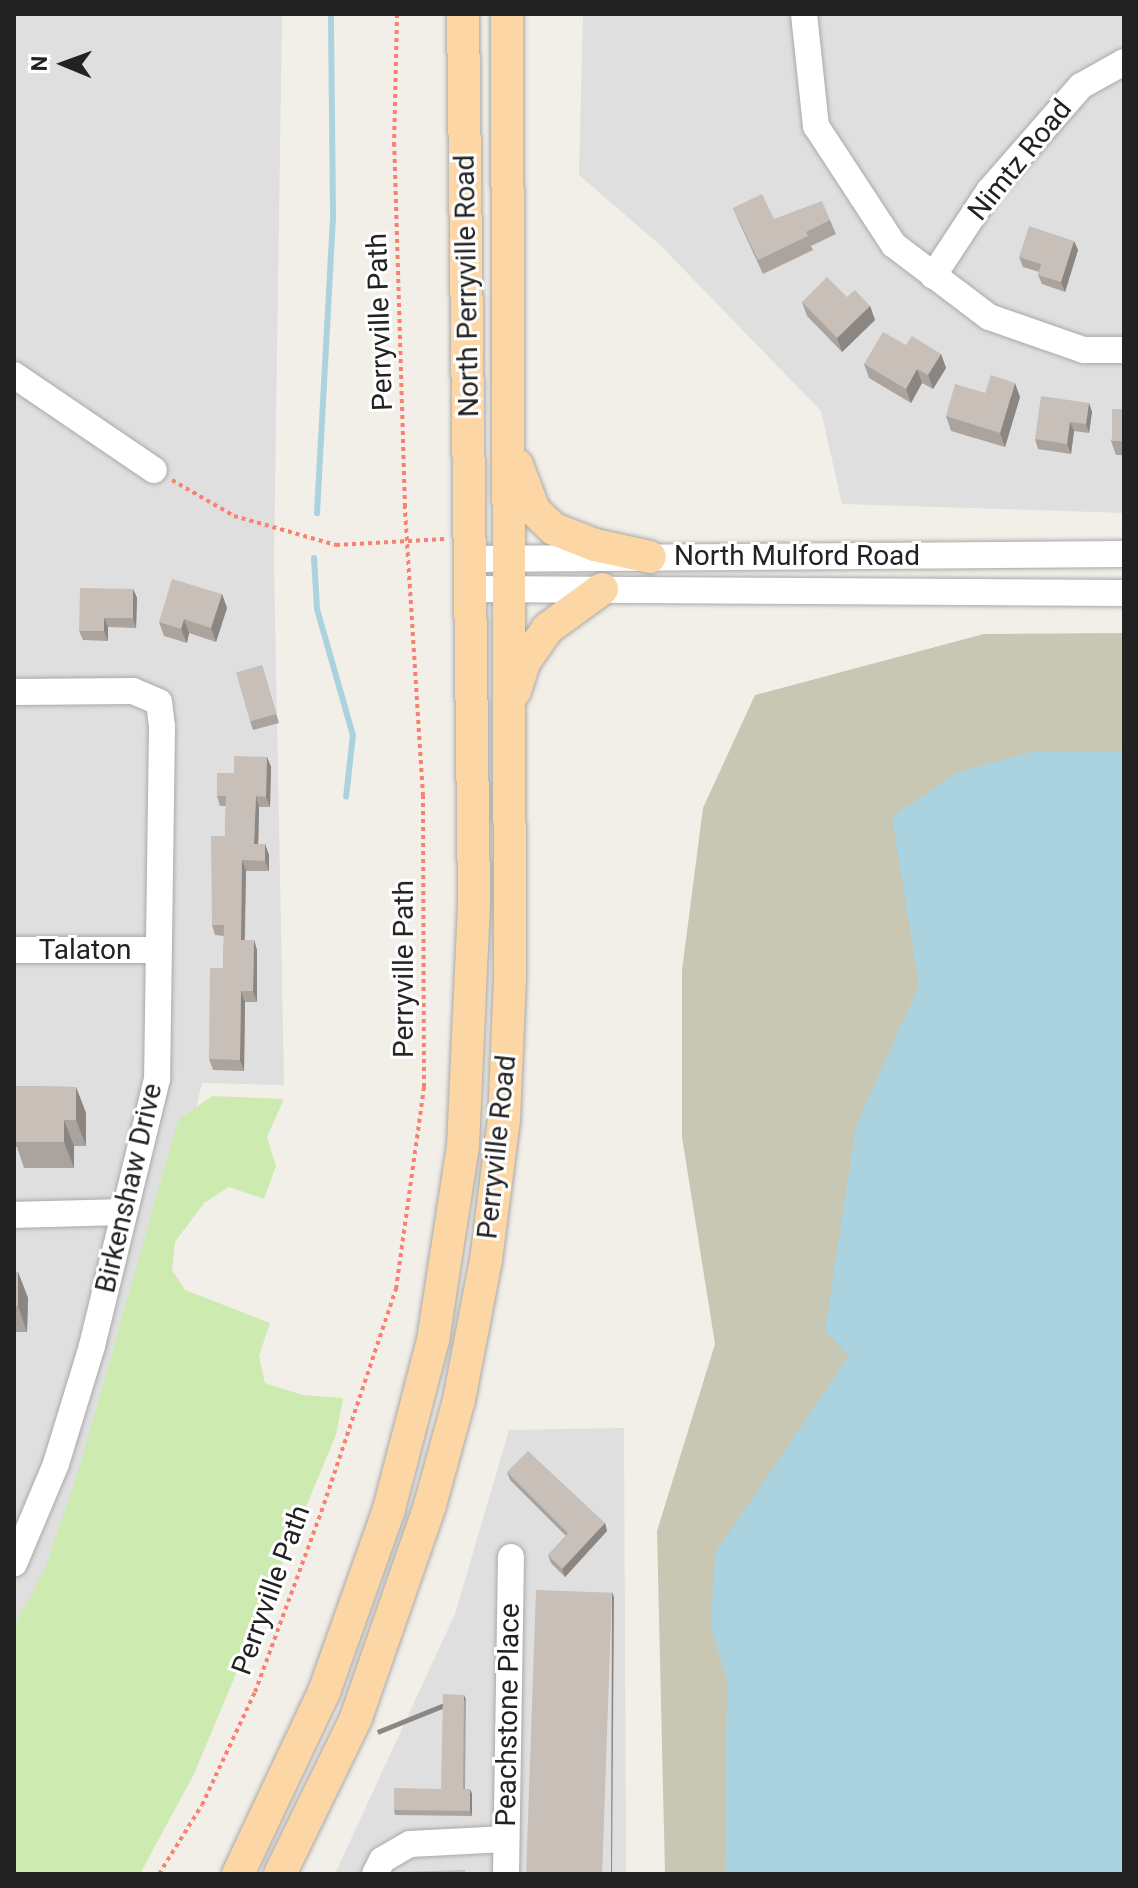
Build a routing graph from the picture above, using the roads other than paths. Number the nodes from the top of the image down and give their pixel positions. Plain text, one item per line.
1 (463, 14) edge
2 (507, 14) edge
3 (804, 14) edge
4 (1124, 62) edge
5 (933, 276) junction
6 (1124, 350) edge
7 (14, 375) edge
8 (508, 437) junction
9 (162, 474) road end
10 (1124, 554) edge
11 (650, 557) junction
12 (471, 562) junction
13 (509, 574) junction
14 (602, 589) junction
15 (1124, 593) edge
16 (14, 692) edge
17 (509, 709) junction
18 (14, 950) edge
19 (156, 950) junction
20 (121, 1212) junction
21 (14, 1215) edge
22 (511, 1557) dead end
23 (14, 1564) edge
24 (506, 1839) junction
25 (238, 1874) edge
26 (280, 1874) edge
27 (375, 1874) edge
28 (506, 1874) edge

1 - 12 main road, North Perryville Road
2 - 8 main road, North Perryville Road
3 - 5 street
4 - 5 street, Nimtz Road
5 - 6 street
7 - 9 street
8 - 11 main road
8 - 13 main road, North Perryville Road
10 - 11 street, North Mulford Road
11 - 13 street, North Mulford Road
12 - 13 street, North Mulford Road
12 - 25 main road, Perryville Road
13 - 14 street, North Mulford Road
13 - 17 main road, Perryville Road
14 - 15 street, North Mulford Road
14 - 17 main road
16 - 19 street, Birkenshaw Drive
17 - 26 main road, Perryville Road
18 - 19 street, Talaton
19 - 20 street, Birkenshaw Drive
20 - 21 street
20 - 23 street, Birkenshaw Drive
22 - 24 street, Peachstone Place
24 - 27 street
24 - 28 street, Peachstone Place

